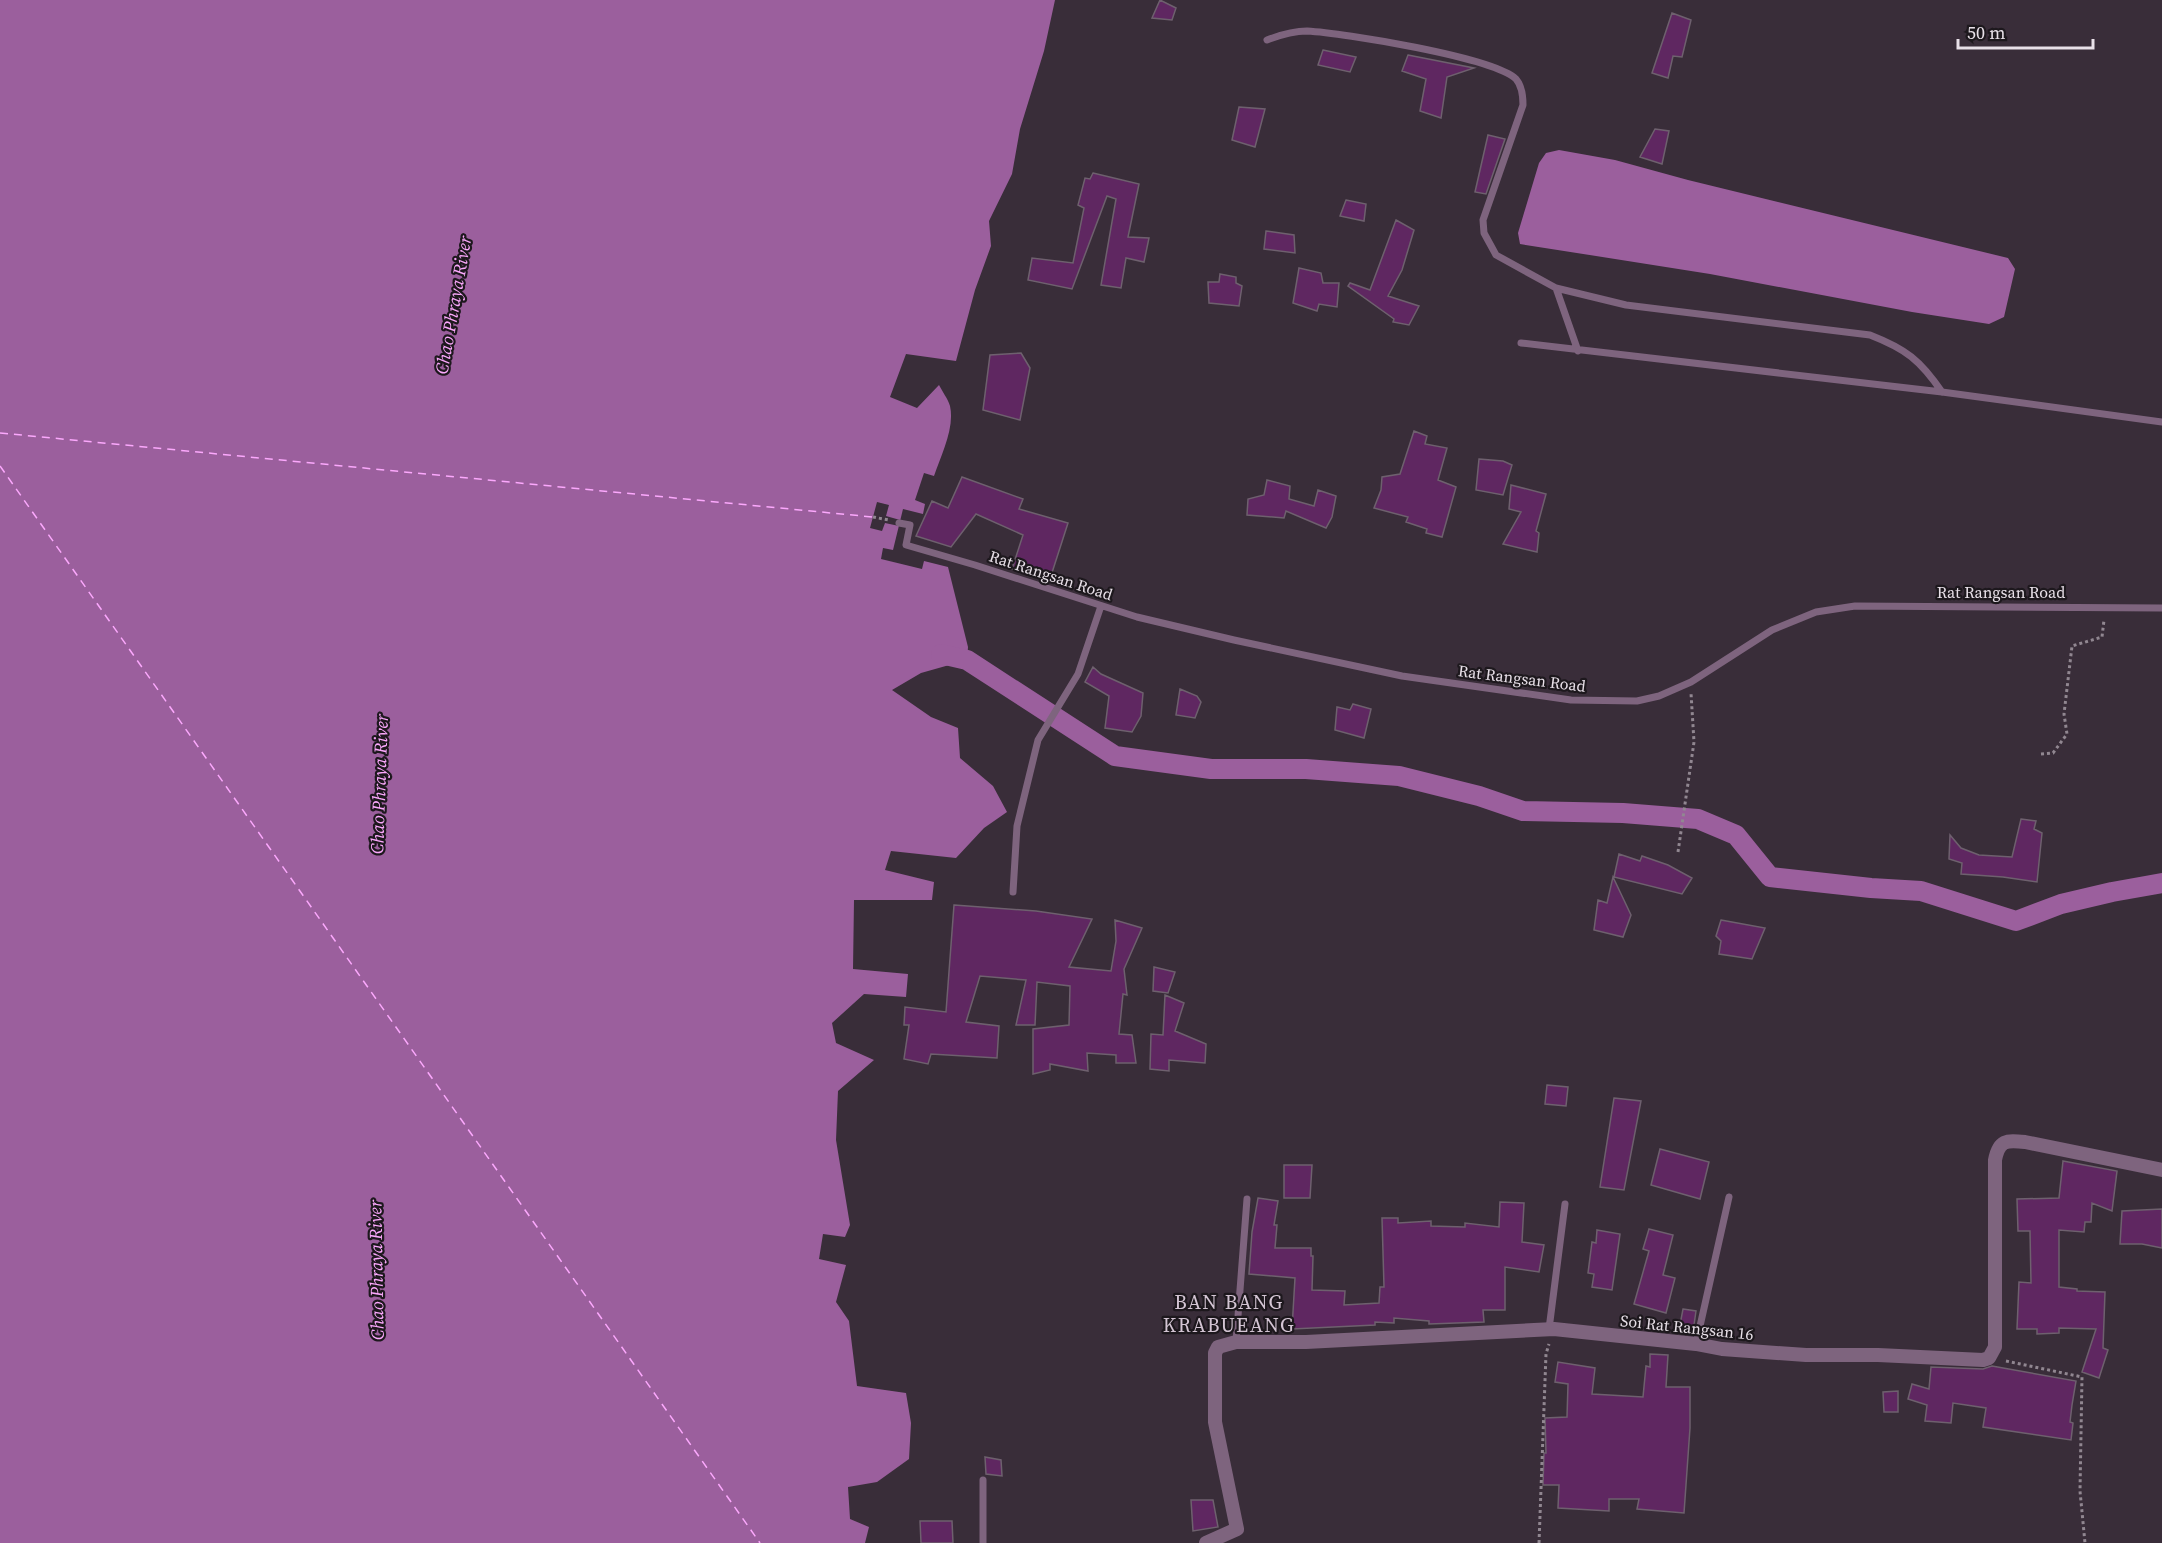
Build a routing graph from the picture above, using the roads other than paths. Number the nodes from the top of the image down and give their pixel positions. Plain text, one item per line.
1 (1267, 40) dead end
2 (1556, 288) junction
3 (1521, 343) dead end
4 (1578, 351) junction
5 (1942, 392) junction
6 (2162, 422) edge
7 (899, 523) dead end
8 (1101, 606) junction
9 (2162, 608) edge
10 (1013, 892) dead end
11 (2162, 1170) edge
12 (1730, 1197) dead end
13 (1247, 1199) dead end
14 (1565, 1204) dead end
15 (1551, 1329) junction
16 (1236, 1342) junction
17 (1696, 1344) junction
18 (983, 1480) dead end
19 (983, 1543) edge
20 (1206, 1543) edge

1 - 2 lane
2 - 4 lane
2 - 5 lane
3 - 4 lane
4 - 5 lane
5 - 6 lane
7 - 8 lane, Rat Rangsan Road
8 - 9 lane, Rat Rangsan Road
8 - 10 lane
11 - 17 street, Soi Rat Rangsan 16
12 - 17 lane
13 - 16 lane
14 - 15 lane
15 - 16 street, Soi Rat Rangsan 16
15 - 17 street, Soi Rat Rangsan 16
16 - 20 street
18 - 19 lane

